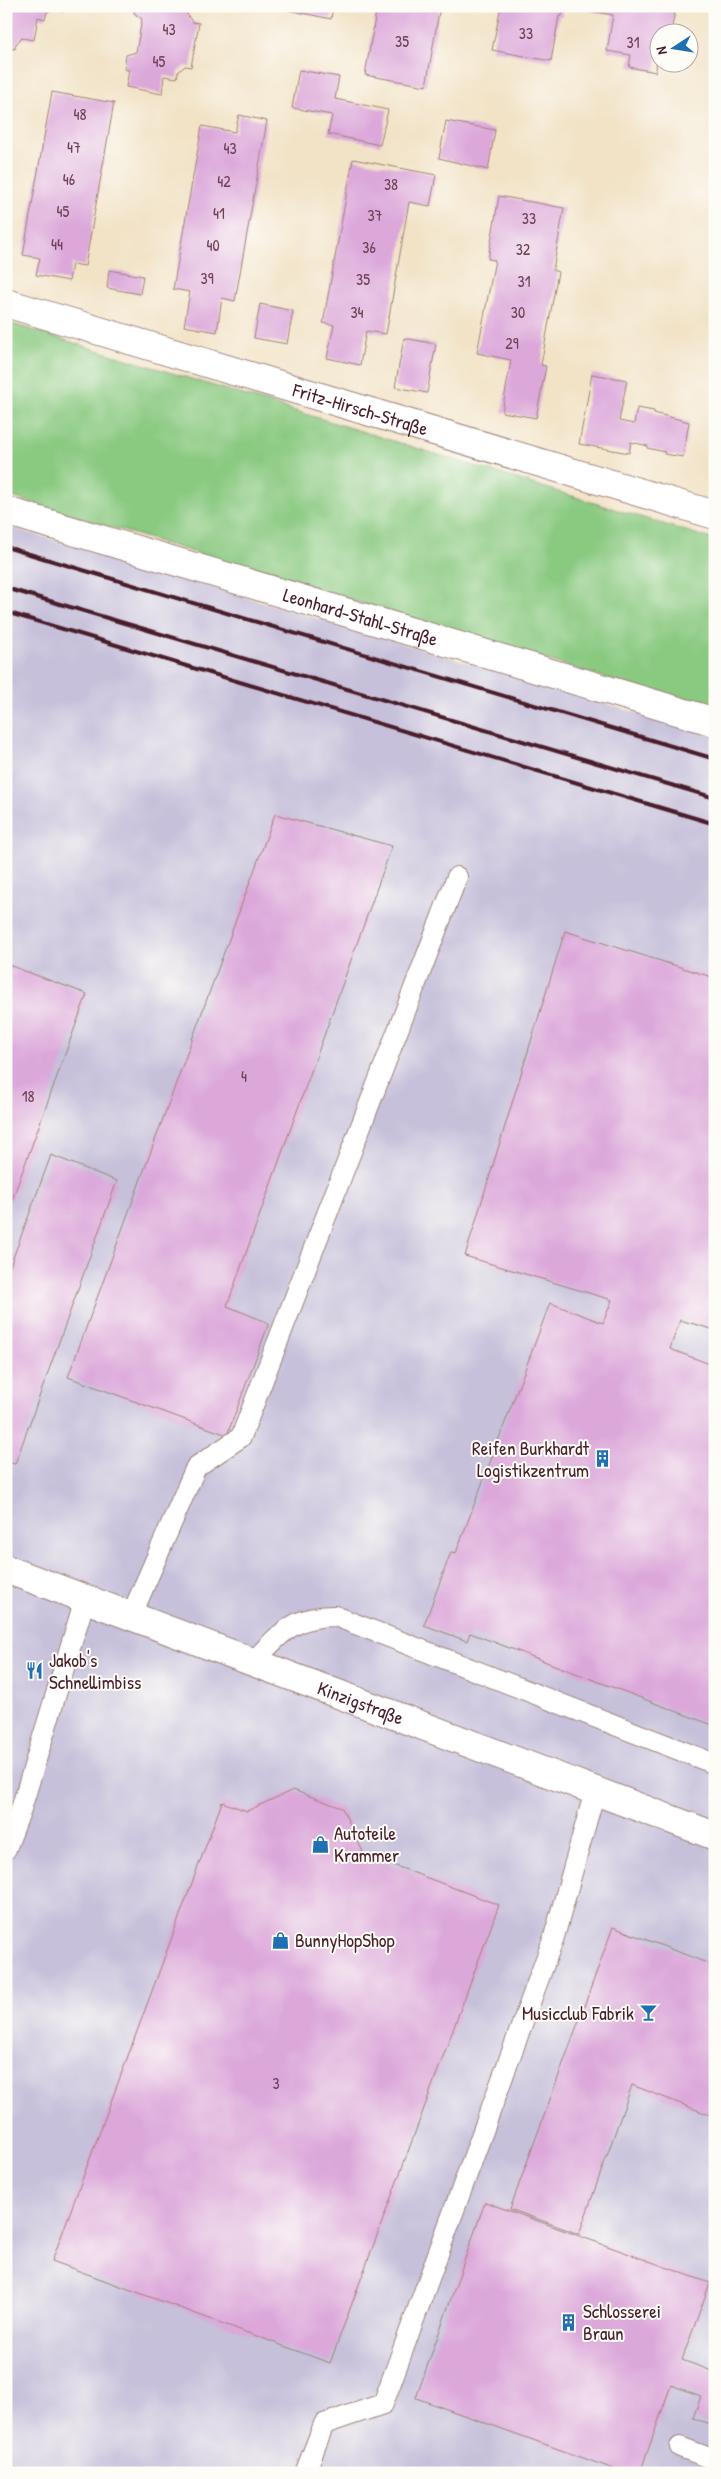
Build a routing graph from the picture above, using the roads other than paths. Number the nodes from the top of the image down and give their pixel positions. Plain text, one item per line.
1 (6, 303) edge
2 (6, 511) edge
3 (715, 515) edge
4 (715, 722) edge
5 (457, 877) dead end
6 (6, 1569) edge
7 (85, 1599) junction
8 (131, 1616) junction
9 (254, 1662) junction
10 (715, 1764) edge
11 (595, 1791) junction
12 (715, 1836) edge
13 (6, 1849) edge
14 (680, 2447) dead end
15 (715, 2460) edge
16 (305, 2473) edge

1 - 3 street, Fritz-Hirsch-Straße
2 - 4 street, Leonhard-Stahl-Straße
5 - 8 lane
6 - 7 street, Kinzigstraße
7 - 8 street, Kinzigstraße
7 - 13 lane
8 - 9 street, Kinzigstraße
9 - 10 lane
9 - 11 street, Kinzigstraße
11 - 12 street, Kinzigstraße
11 - 16 lane
14 - 15 lane

